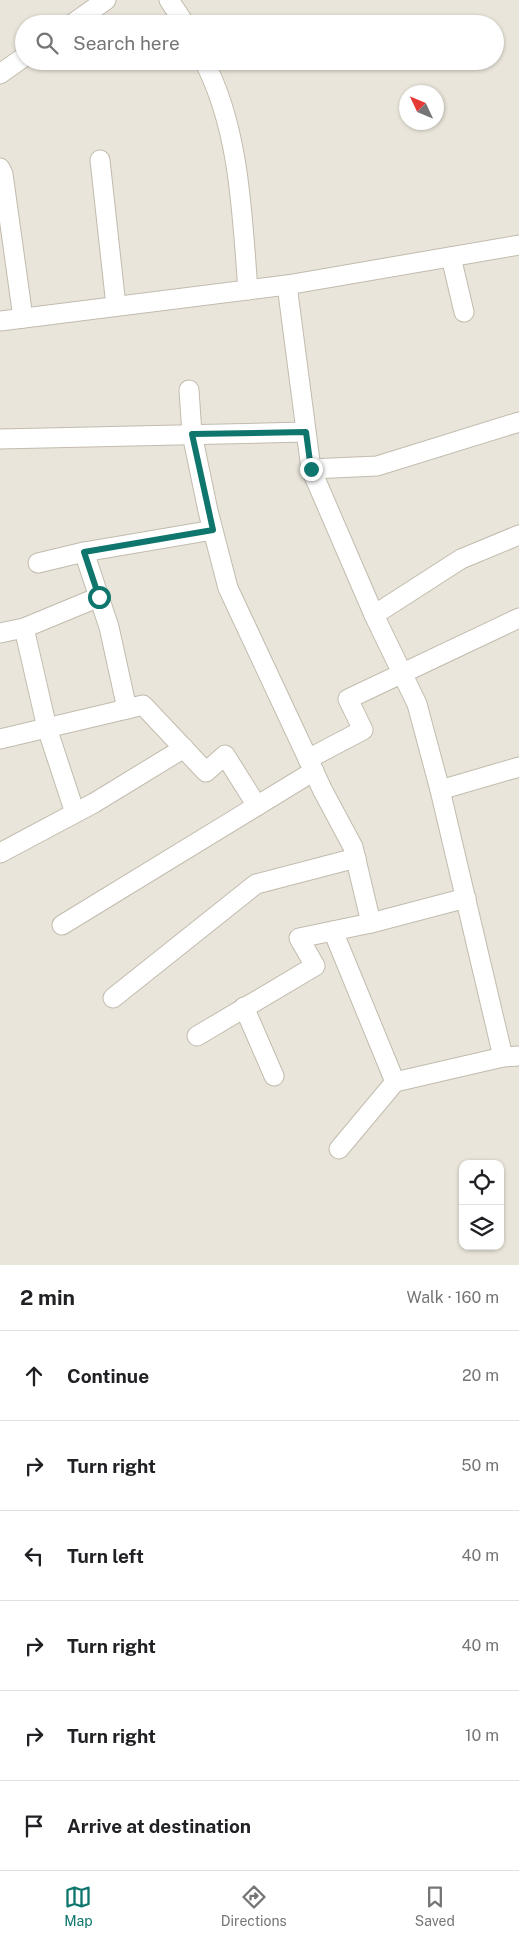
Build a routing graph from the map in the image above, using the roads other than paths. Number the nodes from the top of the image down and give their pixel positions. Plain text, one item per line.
1 (106, 0) edge
2 (168, 0) edge
3 (85, 15) edge
4 (179, 15) edge
5 (15, 63) edge
6 (209, 70) edge
7 (0, 74) edge
8 (100, 160) dead end
9 (0, 168) edge
10 (519, 245) edge
11 (451, 257) junction
12 (287, 285) junction
13 (248, 290) junction
14 (116, 306) junction
15 (464, 312) dead end
16 (23, 318) junction
17 (0, 321) edge
18 (189, 390) dead end
19 (519, 422) edge
20 (306, 432) junction
21 (192, 434) junction
22 (0, 438) edge
23 (311, 469) junction
24 (213, 530) junction
25 (519, 535) edge
26 (84, 552) junction
27 (38, 563) dead end
28 (99, 597) junction
29 (374, 616) junction
30 (519, 618) edge
31 (24, 628) junction
32 (0, 633) edge
33 (402, 673) junction
34 (127, 709) junction
35 (47, 728) junction
36 (0, 739) edge
37 (184, 748) junction
38 (311, 765) junction
39 (519, 767) edge
40 (440, 790) junction
41 (257, 806) junction
42 (75, 813) junction
43 (0, 853) edge
44 (356, 858) junction
45 (466, 898) junction
46 (371, 923) junction
47 (62, 925) dead end
48 (333, 930) junction
49 (113, 998) dead end
50 (244, 1007) junction
51 (197, 1036) dead end
52 (511, 1056) edge
53 (274, 1076) dead end
54 (395, 1082) junction
55 (339, 1149) dead end

1 - 3 street
2 - 4 street
5 - 7 street
6 - 13 street
8 - 14 street
9 - 16 street
10 - 11 street
11 - 12 street
11 - 15 street
12 - 13 street
12 - 20 street
13 - 14 street
14 - 16 street
16 - 17 street
18 - 21 street
19 - 23 street
20 - 21 street
20 - 23 street
21 - 22 street
21 - 24 street
23 - 29 street
24 - 26 street
24 - 38 street
25 - 29 street
26 - 27 street
26 - 28 street
28 - 31 street
28 - 34 street
29 - 33 street
30 - 33 street
31 - 32 street
31 - 35 street
33 - 38 street
33 - 40 street
34 - 35 street
34 - 37 street
35 - 36 street
35 - 42 street
37 - 41 street
37 - 42 street
38 - 41 street
38 - 44 street
39 - 40 street
40 - 45 street
41 - 47 street
42 - 43 street
44 - 46 street
44 - 49 street
45 - 46 street
45 - 52 street
46 - 48 street
48 - 50 street
48 - 54 street
50 - 51 street
50 - 53 street
52 - 54 street
54 - 55 street

